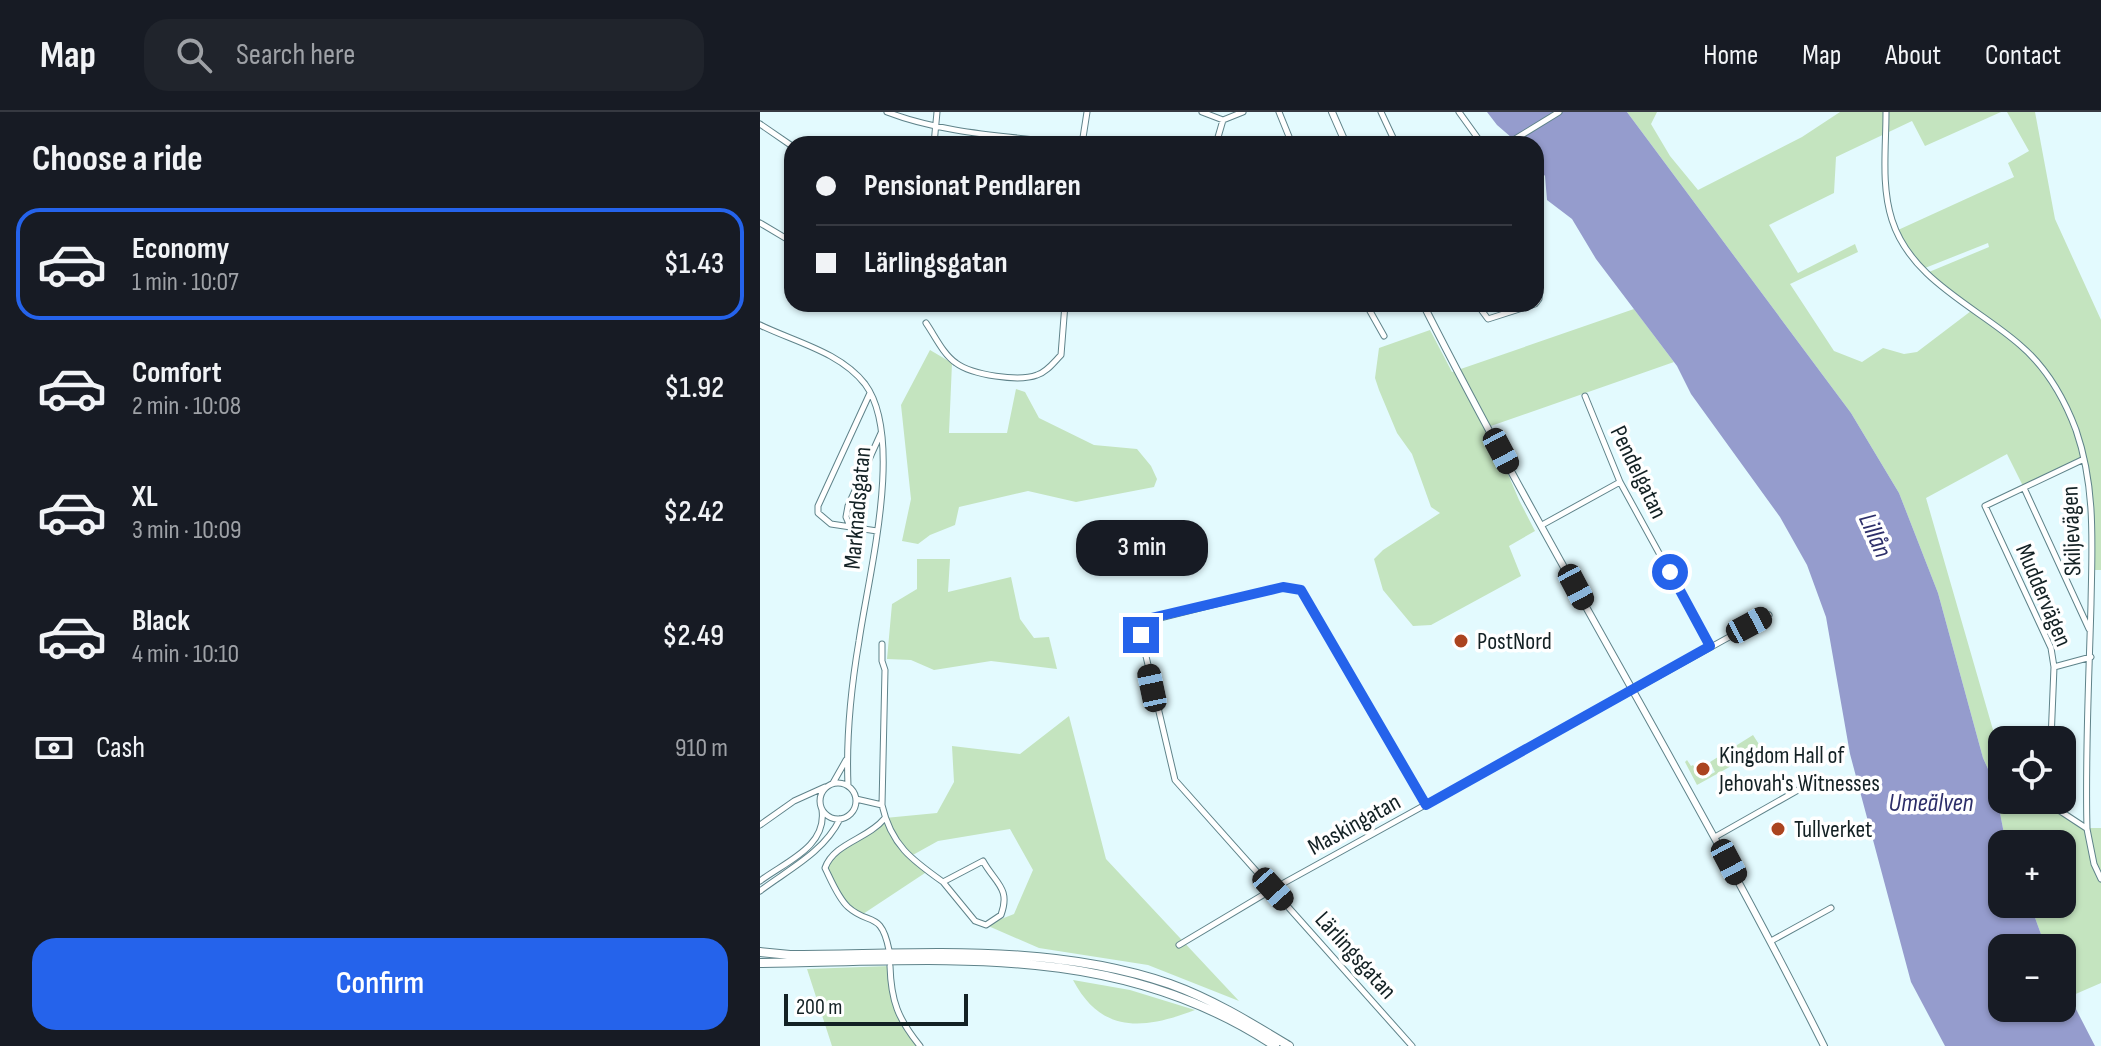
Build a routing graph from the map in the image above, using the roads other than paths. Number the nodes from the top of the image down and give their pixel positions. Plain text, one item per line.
1 (887, 112) edge
2 (937, 112) edge
3 (1087, 112) edge
4 (1202, 112) edge
5 (1243, 112) edge
6 (1279, 112) edge
7 (1332, 112) edge
8 (1381, 112) edge
9 (1459, 112) edge
10 (1559, 112) edge
11 (1886, 112) edge
12 (1223, 120) junction
13 (760, 124) edge
14 (936, 127) junction
15 (935, 136) edge
16 (1006, 136) edge
17 (1083, 136) edge
18 (1218, 136) edge
19 (1289, 136) edge
20 (1342, 136) edge
21 (1392, 136) edge
22 (1476, 136) edge
23 (1520, 136) edge
24 (784, 140) edge
25 (760, 223) edge
26 (784, 237) edge
27 (1064, 312) edge
28 (1370, 312) edge
29 (1427, 312) edge
30 (1483, 312) edge
31 (1509, 312) edge
32 (926, 323) dead end
33 (760, 325) edge
34 (1384, 336) dead end
35 (870, 393) junction
36 (1585, 396) dead end
37 (881, 432) junction
38 (2084, 459) junction
39 (1620, 482) junction
40 (2024, 488) junction
41 (1542, 525) junction
42 (851, 527) junction
43 (877, 531) junction
44 (1769, 615) dead end
45 (2090, 632) junction
46 (882, 644) dead end
47 (1710, 646) junction
48 (2091, 657) junction
49 (2054, 667) junction
50 (1631, 691) junction
51 (2052, 726) edge
52 (847, 760) junction
53 (1814, 781) dead end
54 (833, 783) junction
55 (848, 786) junction
56 (826, 787) junction
57 (856, 799) junction
58 (882, 805) junction
59 (1426, 805) junction
60 (822, 809) junction
61 (2064, 814) edge
62 (885, 818) junction
63 (840, 819) junction
64 (760, 825) edge
65 (2087, 829) junction
66 (1715, 837) junction
67 (2101, 879) edge
68 (760, 881) edge
69 (943, 882) junction
70 (1273, 889) junction
71 (760, 891) edge
72 (1831, 908) dead end
73 (1771, 941) junction
74 (1179, 945) dead end
75 (889, 950) dead end
76 (760, 952) edge
77 (760, 963) edge
78 (890, 966) dead end
79 (1821, 1045) edge
80 (920, 1046) edge
81 (1275, 1046) edge
82 (1289, 1046) edge
83 (1412, 1046) edge

1 - 14 street
2 - 14 street
3 - 17 street
4 - 12 street
5 - 12 street
6 - 19 street
7 - 20 street
8 - 21 street
9 - 22 street
10 - 23 street
11 - 38 street, Skiljevägen
12 - 18 street
13 - 24 street
14 - 15 street
14 - 16 street
25 - 26 street
27 - 32 street
28 - 34 street
29 - 41 street
30 - 31 street
33 - 35 street, Marknadsgatan
35 - 37 street, Marknadsgatan
35 - 42 street
36 - 39 street, Pendelgatan
37 - 42 street
37 - 43 street, Marknadsgatan
38 - 40 street, Muddervägen
38 - 45 street, Skiljevägen
39 - 41 street
39 - 47 street, Pendelgatan
40 - 45 street
40 - 49 street, Muddervägen
41 - 50 street
42 - 43 street
43 - 52 street, Marknadsgatan
44 - 47 street, Maskingatan
45 - 48 street, Skiljevägen
46 - 58 street
47 - 50 street, Maskingatan
48 - 49 street, Muddervägen
48 - 65 street, Skiljevägen
49 - 51 street, Muddervägen
50 - 59 street, Maskingatan
50 - 66 street
52 - 54 street, Marknadsgatan
52 - 55 street, Marknadsgatan
53 - 66 street
54 - 55 street
54 - 56 street
55 - 57 street
56 - 60 street
56 - 64 street
57 - 58 street
57 - 63 street
58 - 62 street
59 - 70 street, Maskingatan
59 - 70 street, Lärlingsgatan
60 - 63 street
60 - 68 street
61 - 65 street
62 - 69 street
62 - 75 street
63 - 71 street
65 - 67 street, Skiljevägen
66 - 73 street
69 - 69 street
70 - 74 street, Maskingatan
70 - 83 street, Lärlingsgatan
72 - 73 street
73 - 79 street
76 - 82 highway
77 - 81 highway
78 - 80 street

